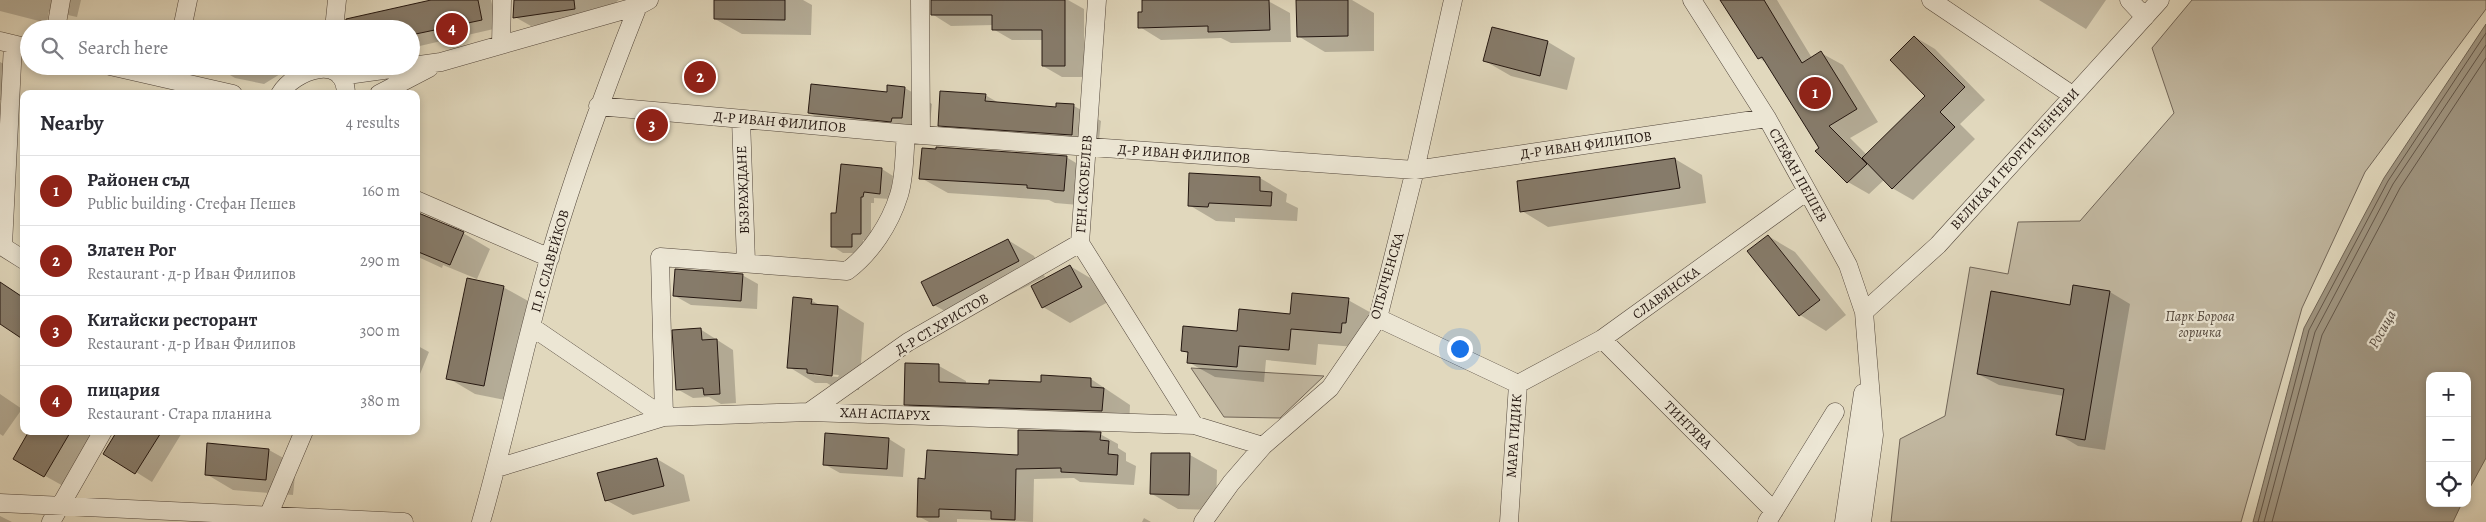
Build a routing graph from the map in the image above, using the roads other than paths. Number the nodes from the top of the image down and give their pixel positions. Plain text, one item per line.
1 (61, 0) edge
2 (188, 0) edge
3 (337, 0) edge
4 (502, 0) edge
5 (920, 0) edge
6 (1097, 0) edge
7 (1453, 0) edge
8 (1692, 0) edge
9 (1931, 0) edge
10 (2129, 0) edge
11 (2160, 0) edge
12 (644, 3) edge
13 (2145, 17) junction
14 (58, 20) edge
15 (184, 20) edge
16 (335, 20) edge
17 (14, 44) edge
18 (501, 44) junction
19 (441, 62) junction
20 (420, 65) edge
21 (420, 73) edge
22 (178, 75) edge
23 (304, 75) edge
24 (347, 75) edge
25 (416, 75) edge
26 (340, 76) joint
27 (216, 90) edge
28 (282, 90) edge
29 (346, 90) edge
30 (388, 90) edge
31 (2072, 95) junction
32 (598, 106) junction
33 (1766, 118) junction
34 (741, 119) junction
35 (913, 134) junction
36 (1087, 147) junction
37 (1415, 170) junction
38 (1807, 191) junction
39 (420, 202) edge
40 (1080, 243) junction
41 (2, 245) edge
42 (20, 257) edge
43 (550, 258) junction
44 (746, 262) junction
45 (1864, 312) junction
46 (1378, 318) junction
47 (532, 327) junction
48 (1602, 340) junction
49 (1868, 363) junction
50 (1518, 384) junction
51 (809, 412) junction
52 (1835, 412) dead end
53 (664, 417) junction
54 (1194, 425) junction
55 (101, 435) edge
56 (302, 435) edge
57 (1263, 446) junction
58 (497, 468) junction
59 (0, 503) edge
60 (60, 505) junction
61 (269, 514) junction
62 (1770, 516) edge
63 (51, 522) edge
64 (404, 522) edge
65 (481, 522) edge
66 (1203, 522) edge
67 (1508, 522) edge
68 (1844, 522) edge
69 (1862, 522) edge

1 - 14 street
2 - 15 street
3 - 16 street
4 - 18 street
5 - 35 street
6 - 36 street, ГЕН.СКОБЕЛЕВ
7 - 37 street, ОПЪЛЧЕНСКА
8 - 33 street, СТЕФАН ПЕШЕВ
9 - 31 street
10 - 13 street
11 - 13 street, ВЕЛИКА И ГЕОРГИ ЧЕНЧЕВИ
12 - 18 street
12 - 32 street, П.Р. СЛАВЕЙКОВ
13 - 31 street, ВЕЛИКА И ГЕОРГИ ЧЕНЧЕВИ
17 - 41 street
18 - 19 street
19 - 20 street
19 - 21 street
22 - 27 street
23 - 28 street
24 - 26 street
25 - 30 street
26 - 29 street
31 - 45 street, ВЕЛИКА И ГЕОРГИ ЧЕНЧЕВИ
32 - 34 street, Д-Р ИВАН ФИЛИПОВ
32 - 43 street, П.Р. СЛАВЕЙКОВ
33 - 37 street, Д-Р ИВАН ФИЛИПОВ
33 - 38 street, СТЕФАН ПЕШЕВ
34 - 35 street, Д-Р ИВАН ФИЛИПОВ
34 - 44 street, ВЪЗРАЖДАНЕ
35 - 36 street, Д-Р ИВАН ФИЛИПОВ
35 - 44 street
36 - 37 street, Д-Р ИВАН ФИЛИПОВ
36 - 40 street, ГЕН.СКОБЕЛЕВ
37 - 46 street, ОПЪЛЧЕНСКА
38 - 45 street, СТЕФАН ПЕШЕВ
38 - 48 street, СЛАВЯНСКА
39 - 43 street
40 - 51 street, Д-Р СТ.ХРИСТОВ
40 - 54 street, ГЕН.СКОБЕЛЕВ
41 - 42 street
43 - 47 street, П.Р. СЛАВЕЙКОВ
44 - 53 street
45 - 49 street, СТЕФАН ПЕШЕВ
46 - 50 street, МАРА ГИДИК
46 - 57 street, ОПЪЛЧЕНСКА
47 - 53 street
47 - 58 street, П.Р. СЛАВЕЙКОВ
48 - 50 street, СЛАВЯНСКА
48 - 62 street, ТИНТЯВА
49 - 68 street, СТЕФАН ПЕШЕВ
49 - 69 street, СТЕФАН ПЕШЕВ
50 - 67 street, МАРА ГИДИК
51 - 53 street, ХАН АСПАРУХ
51 - 54 street, ХАН АСПАРУХ
52 - 62 street
53 - 58 street, ХАН АСПАРУХ
54 - 57 street, ХАН АСПАРУХ
55 - 60 street
56 - 61 street
57 - 66 street, ОПЪЛЧЕНСКА
58 - 65 street, П.Р. СЛАВЕЙКОВ
59 - 60 street
60 - 61 street
60 - 63 street
61 - 64 street

